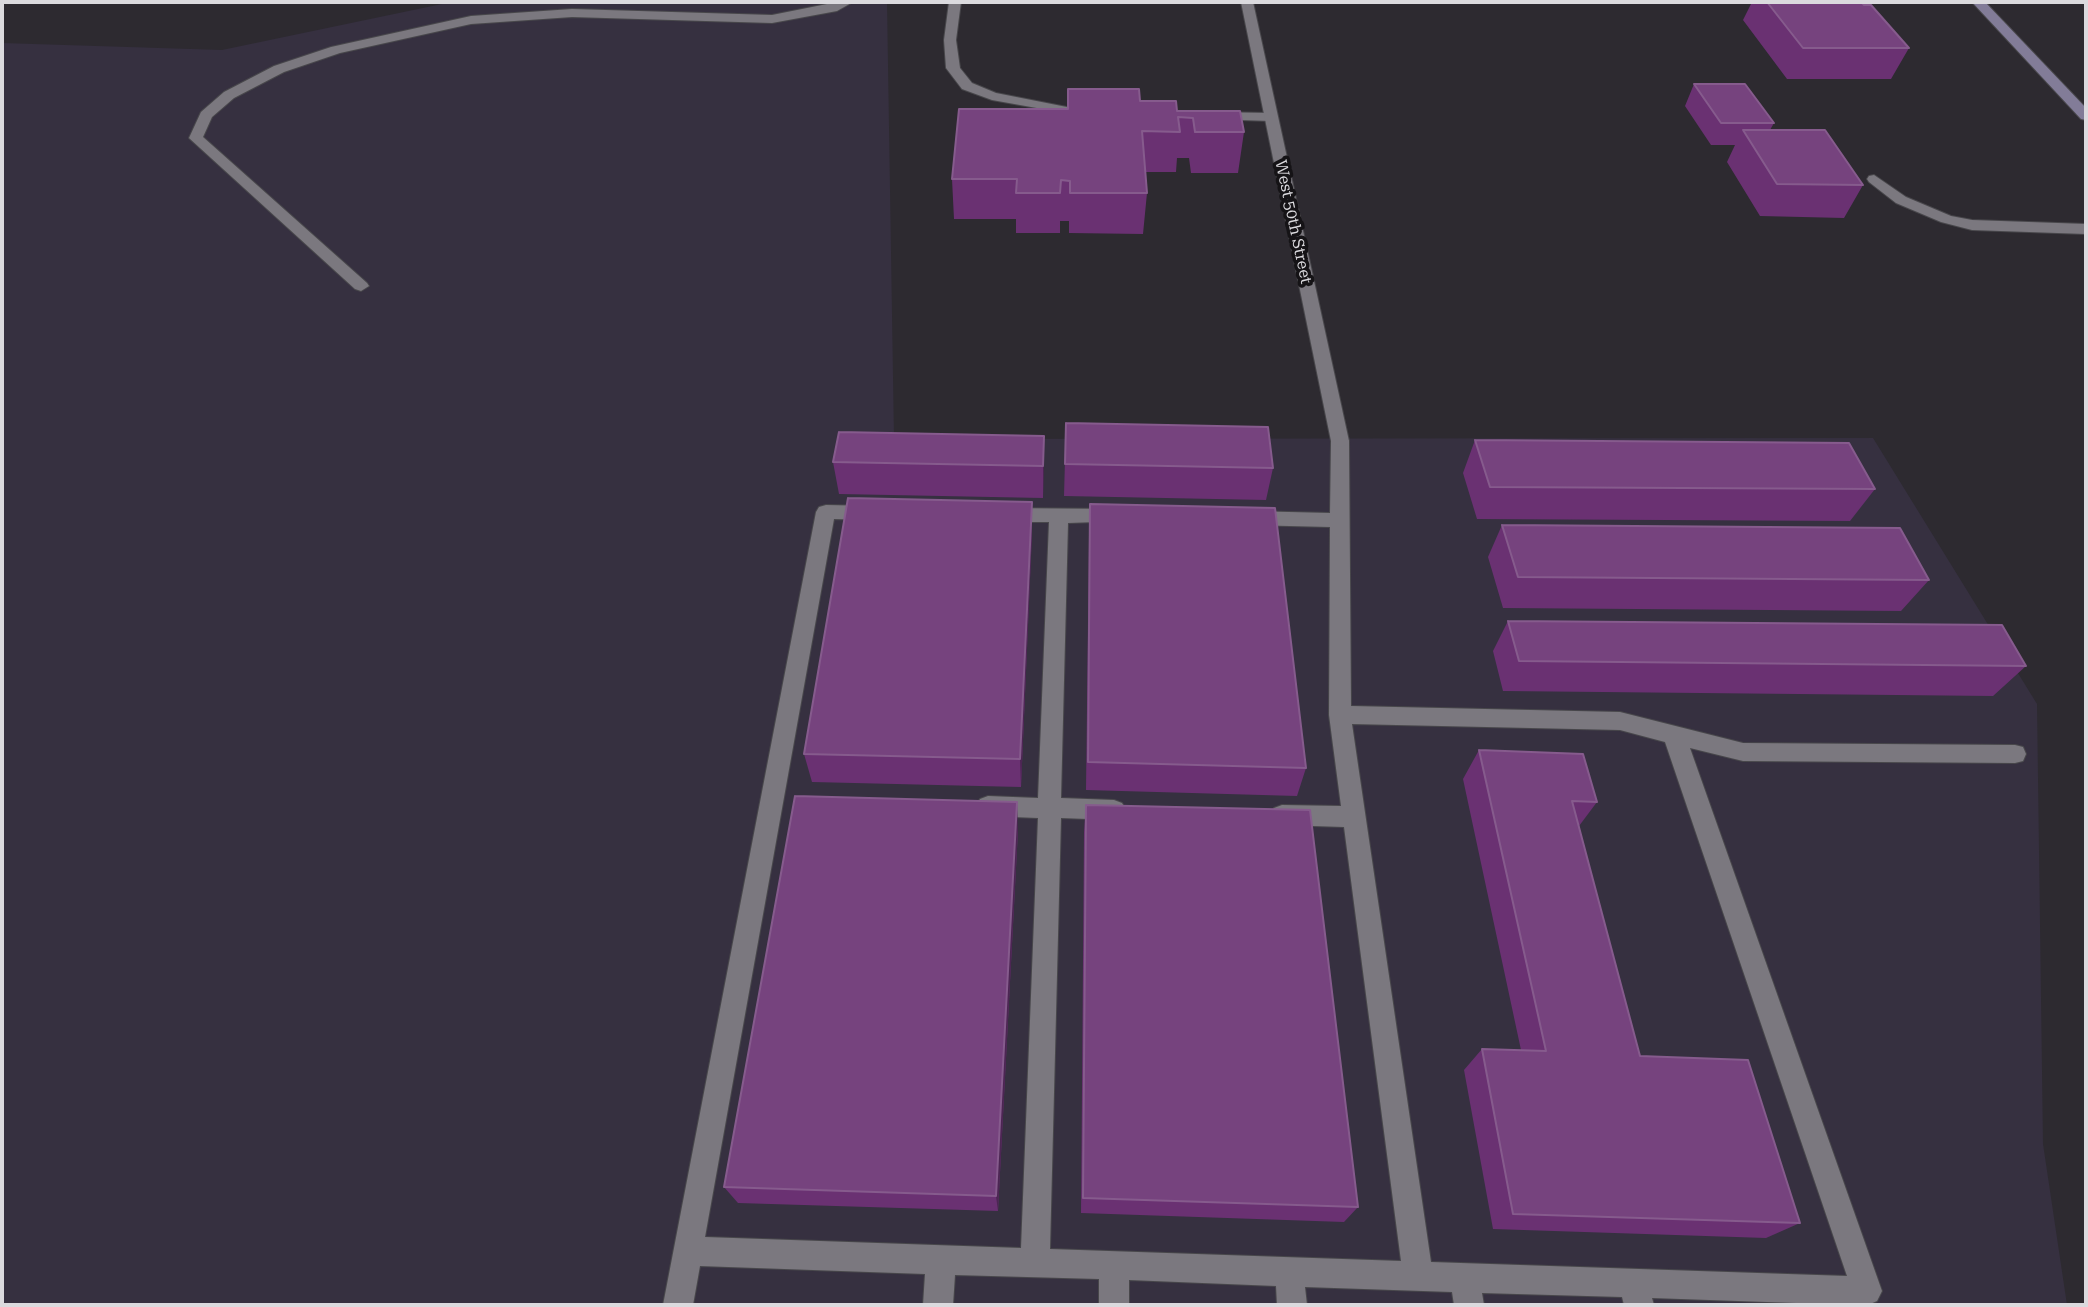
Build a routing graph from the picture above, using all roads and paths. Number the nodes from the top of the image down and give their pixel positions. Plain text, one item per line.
1 (847, 2) edge
2 (955, 2) edge
3 (1247, 2) edge
4 (1978, 2) edge
5 (1101, 114) edge
6 (1193, 116) edge
7 (2086, 116) edge
8 (1271, 117) junction
9 (1874, 179) dead end
10 (2086, 229) edge
11 (361, 286) dead end
12 (895, 513) edge
13 (977, 514) edge
14 (1059, 516) junction
15 (1140, 517) edge
16 (1220, 518) edge
17 (1340, 520) junction
18 (1340, 715) junction
19 (1674, 735) junction
20 (2015, 754) dead end
21 (773, 800) junction
22 (800, 801) edge
23 (967, 806) edge
24 (1050, 808) junction
25 (1133, 811) edge
26 (1257, 814) edge
27 (1354, 817) junction
28 (689, 1251) junction
29 (941, 1260) junction
30 (1035, 1263) junction
31 (1114, 1265) junction
32 (1289, 1271) junction
33 (1418, 1275) junction
34 (1467, 1291) edge
35 (1636, 1294) edge
36 (678, 1305) edge
37 (937, 1305) edge
38 (1114, 1305) edge
39 (1292, 1305) edge

1 - 11 street
2 - 5 street
3 - 8 street, West 50th Street
4 - 7 street
6 - 8 street
8 - 17 street, West 50th Street
9 - 10 street
12 - 21 street
13 - 14 street
14 - 15 street
14 - 24 street
16 - 17 street
17 - 18 street, West 50th Street
18 - 19 street
18 - 27 street, West 50th Street
19 - 20 street
19 - 35 street
21 - 22 street
21 - 28 street
23 - 24 street
24 - 25 street
24 - 30 street
26 - 27 street
27 - 33 street, West 50th Street
28 - 29 street
28 - 36 street
29 - 30 street
29 - 37 street
30 - 31 street
31 - 32 street
31 - 38 street
32 - 33 street
32 - 39 street
33 - 34 street
34 - 35 street

